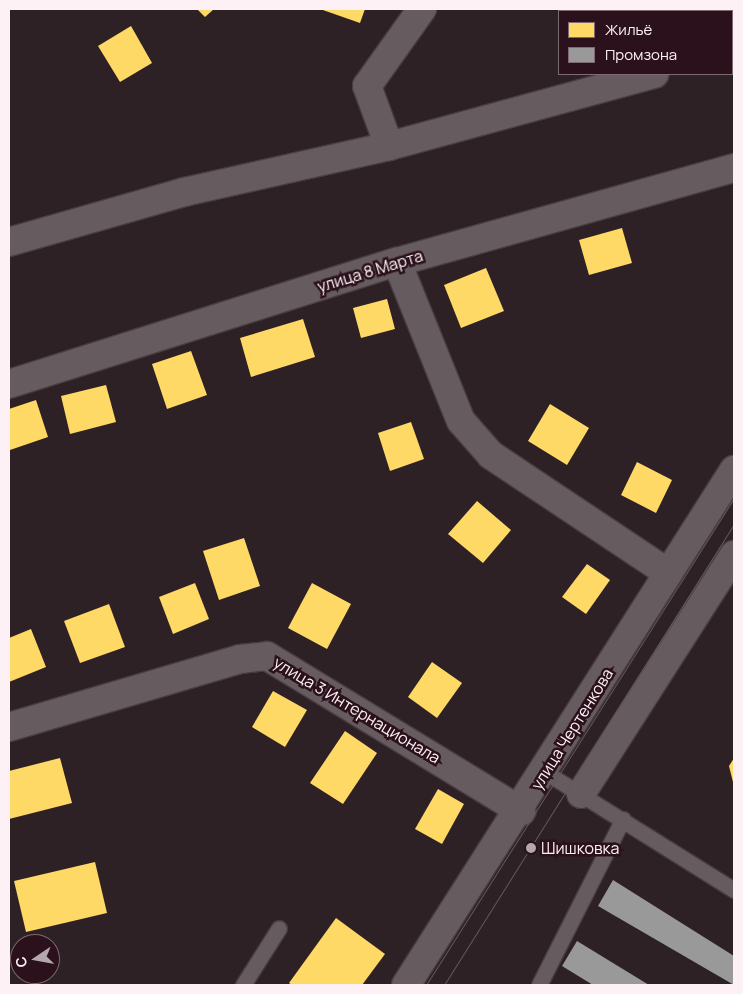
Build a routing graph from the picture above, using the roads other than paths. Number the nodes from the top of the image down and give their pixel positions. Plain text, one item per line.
1 (422, 9) edge
2 (650, 75) edge
3 (389, 146) junction
4 (734, 168) edge
5 (9, 242) edge
6 (397, 262) junction
7 (9, 384) edge
8 (734, 470) edge
9 (734, 555) edge
10 (668, 573) junction
11 (9, 727) edge
12 (545, 772) junction
13 (581, 794) junction
14 (521, 810) junction
15 (623, 819) junction
16 (734, 890) edge
17 (279, 928) dead end
18 (242, 985) edge
19 (406, 985) edge
20 (539, 985) edge

1 - 3 street
2 - 3 street
3 - 5 street
4 - 6 street, улица 8 Марта
6 - 7 street, улица 8 Марта
6 - 10 street
8 - 10 street, улица Чертенкова
9 - 13 street
10 - 12 street, улица Чертенкова
11 - 14 street, улица 3 Интернационала
12 - 13 lane
12 - 14 street, улица Чертенкова
13 - 15 lane
14 - 19 street, улица Чертенкова
15 - 16 lane
15 - 20 lane
17 - 18 lane

